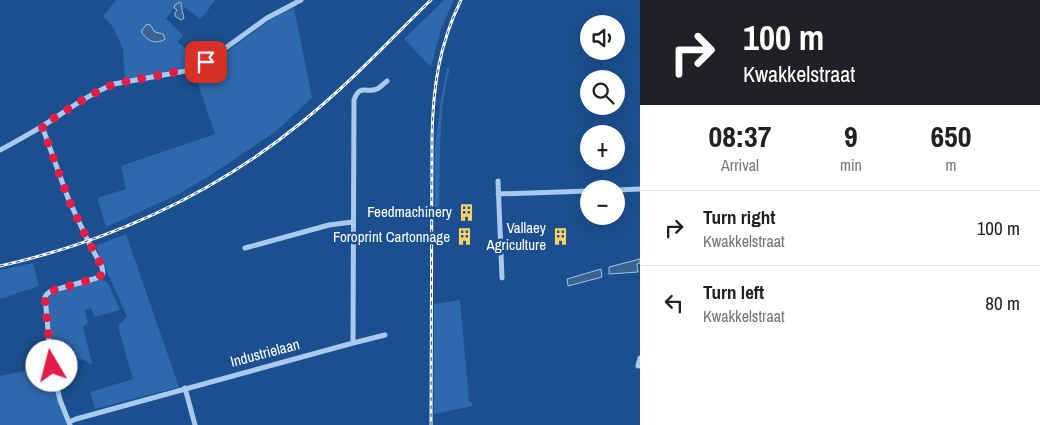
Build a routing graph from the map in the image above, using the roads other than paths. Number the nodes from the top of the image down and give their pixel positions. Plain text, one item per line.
1 (301, 0) edge
2 (387, 81) dead end
3 (42, 126) junction
4 (0, 150) edge
5 (498, 181) dead end
6 (640, 189) edge
7 (625, 190) edge
8 (580, 191) edge
9 (498, 194) junction
10 (353, 222) junction
11 (246, 248) dead end
12 (502, 278) dead end
13 (385, 335) dead end
14 (352, 343) junction
15 (640, 358) edge
16 (638, 366) dead end
17 (185, 388) junction
18 (70, 424) edge
19 (195, 425) edge

1 - 3 street
2 - 10 street
3 - 4 street
3 - 18 street
5 - 9 street
6 - 7 street
8 - 9 street
9 - 12 street
10 - 11 street
10 - 14 street
13 - 14 street, Industrielaan
14 - 17 street, Industrielaan
15 - 16 street
17 - 18 street, Industrielaan
17 - 19 street

